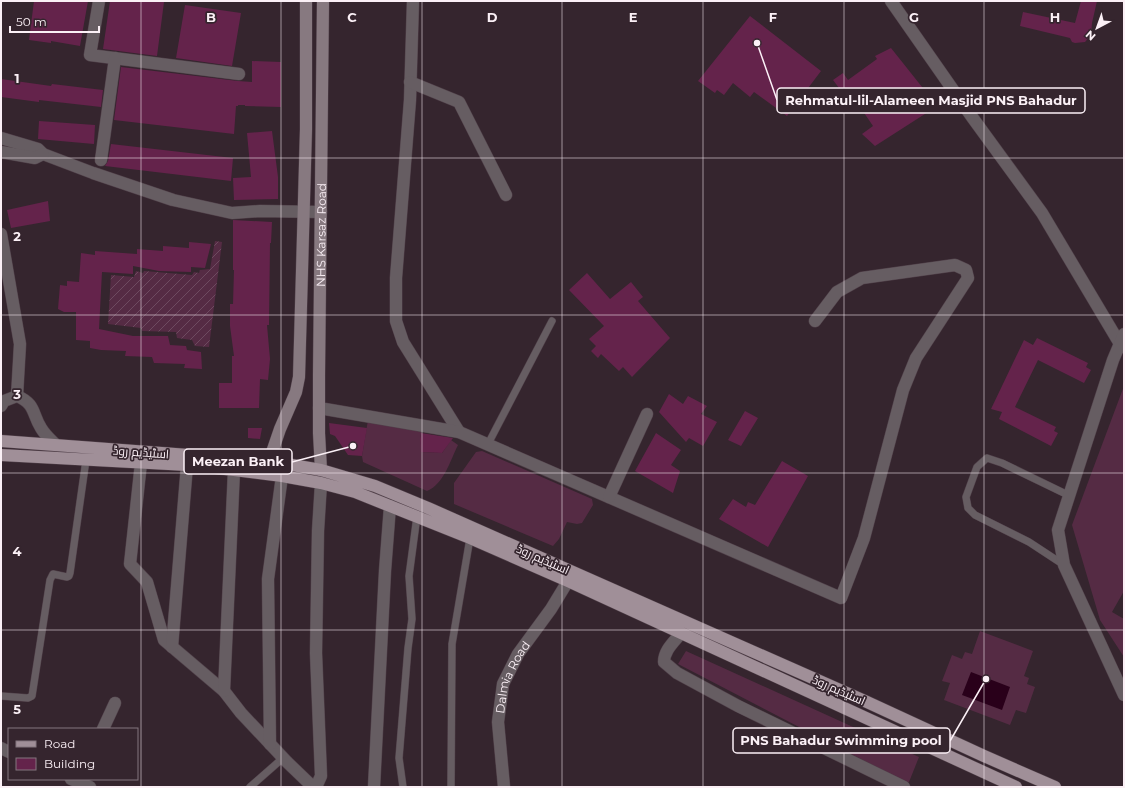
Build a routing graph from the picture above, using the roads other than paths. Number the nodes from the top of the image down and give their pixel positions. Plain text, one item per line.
1 (99, 1) edge
2 (306, 1) edge
3 (323, 1) edge
4 (413, 1) edge
5 (892, 1) edge
6 (115, 58) junction
7 (239, 74) dead end
8 (410, 82) junction
9 (1, 138) edge
10 (1, 152) edge
11 (43, 154) junction
12 (101, 160) dead end
13 (506, 196) dead end
14 (304, 212) junction
15 (321, 212) junction
16 (1, 234) edge
17 (552, 321) dead end
18 (815, 321) dead end
19 (1123, 342) edge
20 (319, 376) junction
21 (299, 377) junction
22 (17, 396) junction
23 (1, 406) edge
24 (319, 408) junction
25 (647, 414) dead end
26 (460, 432) junction
27 (1, 441) edge
28 (488, 444) junction
29 (56, 445) junction
30 (1, 455) edge
31 (86, 460) junction
32 (269, 462) junction
33 (140, 463) junction
34 (187, 465) junction
35 (234, 470) junction
36 (321, 470) junction
37 (282, 476) junction
38 (321, 483) junction
39 (1068, 495) junction
40 (609, 496) junction
41 (390, 506) junction
42 (417, 516) junction
43 (470, 538) junction
44 (1064, 565) junction
45 (568, 581) junction
46 (681, 633) junction
47 (172, 647) junction
48 (224, 691) junction
49 (1124, 695) edge
50 (1, 696) edge
51 (115, 703) dead end
52 (103, 728) edge
53 (270, 744) junction
54 (283, 758) junction
55 (77, 780) edge
56 (90, 787) edge
57 (250, 787) edge
58 (313, 787) edge
59 (316, 787) edge
60 (374, 787) edge
61 (403, 787) edge
62 (451, 787) edge
63 (502, 787) edge
64 (904, 787) edge
65 (1016, 787) edge
66 (1055, 787) edge

1 - 6 street
2 - 14 street
3 - 15 street, NHS Karsaz Road
4 - 8 street
5 - 19 street
6 - 7 street
6 - 12 street
8 - 13 street
8 - 26 street
9 - 11 street
10 - 11 street
11 - 14 street
14 - 15 street
14 - 21 street
15 - 20 street, NHS Karsaz Road
16 - 22 street
17 - 28 lane
18 - 40 street
19 - 39 street
20 - 21 street
20 - 24 street, NHS Karsaz Road
21 - 32 street
22 - 23 street
22 - 29 street
24 - 26 street
24 - 36 street, NHS Karsaz Road
25 - 40 street
26 - 28 street
27 - 29 main road, اسٹیڈیم روڈ
28 - 40 street
29 - 32 main road, اسٹیڈیم روڈ
30 - 31 main road, اسٹیڈیم روڈ
31 - 33 main road, اسٹیڈیم روڈ
31 - 50 lane
32 - 36 main road, اسٹیڈیم روڈ
33 - 34 main road, اسٹیڈیم روڈ
33 - 47 street
34 - 35 main road, اسٹیڈیم روڈ
34 - 47 street
35 - 37 main road, اسٹیڈیم روڈ
35 - 48 street
36 - 66 main road, اسٹیڈیم روڈ
37 - 38 main road, اسٹیڈیم روڈ
37 - 53 street
38 - 41 main road, اسٹیڈیم روڈ
38 - 59 street
39 - 44 street
39 - 44 lane
41 - 42 main road, اسٹیڈیم روڈ
41 - 60 street
42 - 43 main road, اسٹیڈیم روڈ
42 - 61 lane
43 - 45 main road, اسٹیڈیم روڈ
43 - 62 lane
44 - 49 street
45 - 46 main road, اسٹیڈیم روڈ
45 - 63 street, Dalmia Road
46 - 64 street
46 - 65 main road, اسٹیڈیم روڈ
47 - 48 street
48 - 53 street
51 - 52 street
53 - 54 street
54 - 57 lane
54 - 58 street
55 - 56 street

